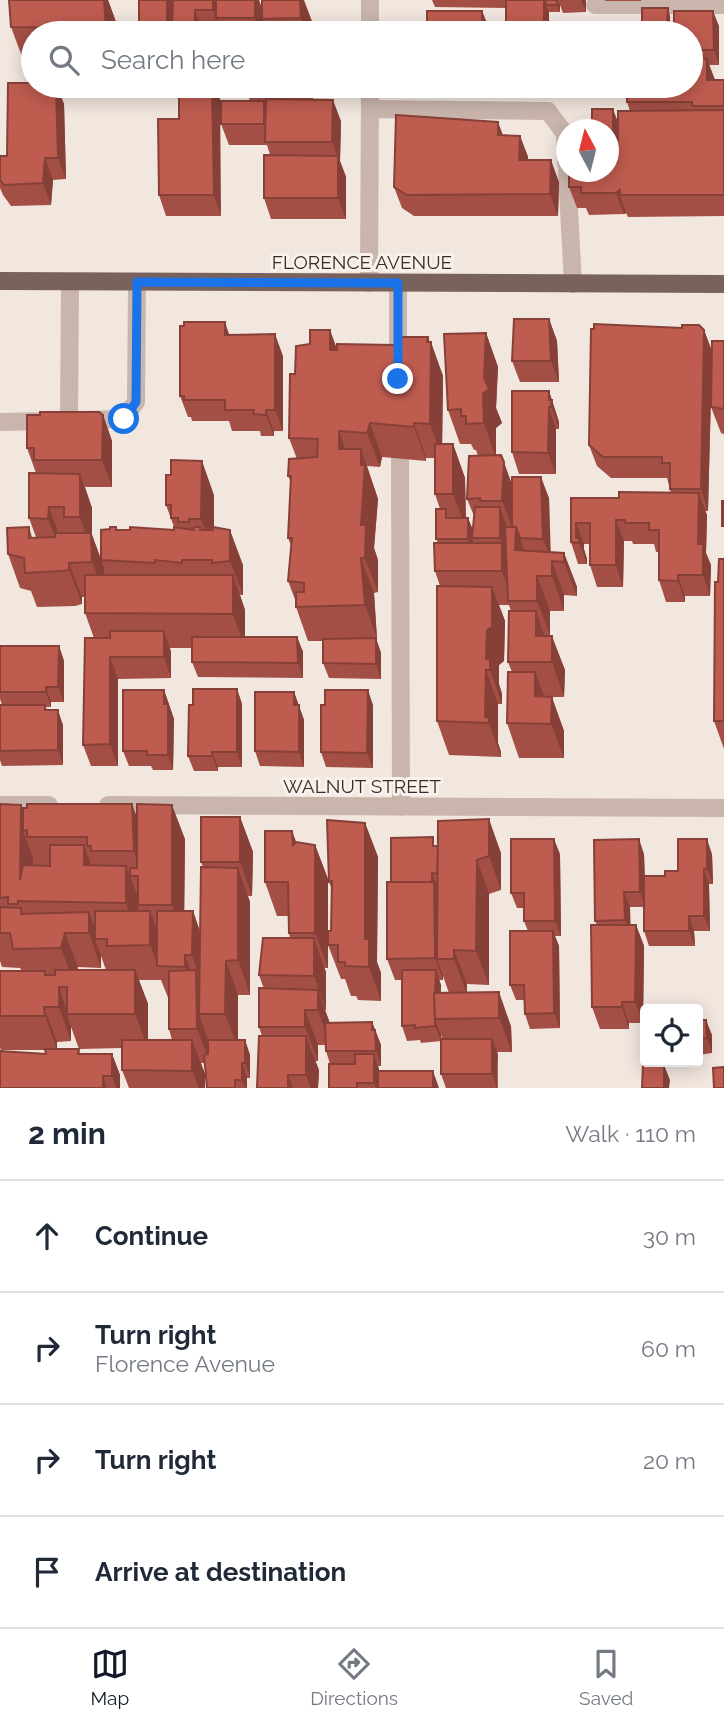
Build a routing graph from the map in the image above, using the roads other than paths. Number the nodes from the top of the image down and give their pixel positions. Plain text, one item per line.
1 (370, 0) edge
2 (595, 5) dead end
3 (724, 5) edge
4 (370, 21) edge
5 (370, 98) edge
6 (370, 109) junction
7 (556, 122) edge
8 (568, 182) edge
9 (0, 281) edge
10 (70, 282) junction
11 (137, 282) junction
12 (369, 283) junction
13 (398, 283) junction
14 (573, 284) junction
15 (724, 285) edge
16 (398, 379) edge
17 (69, 420) junction
18 (0, 422) edge
19 (400, 457) edge
20 (0, 805) edge
21 (401, 807) junction
22 (724, 808) edge

1 - 4 street
2 - 3 street
5 - 6 street
6 - 7 street
6 - 12 street
8 - 14 street
9 - 10 main road, FLORENCE AVENUE
10 - 11 main road, FLORENCE AVENUE
10 - 17 street
11 - 12 main road, FLORENCE AVENUE
11 - 17 street
12 - 13 main road, FLORENCE AVENUE
13 - 14 main road, FLORENCE AVENUE
13 - 16 street
14 - 15 main road, FLORENCE AVENUE
17 - 18 street
19 - 21 street
20 - 21 street, WALNUT STREET
21 - 22 street, WALNUT STREET

